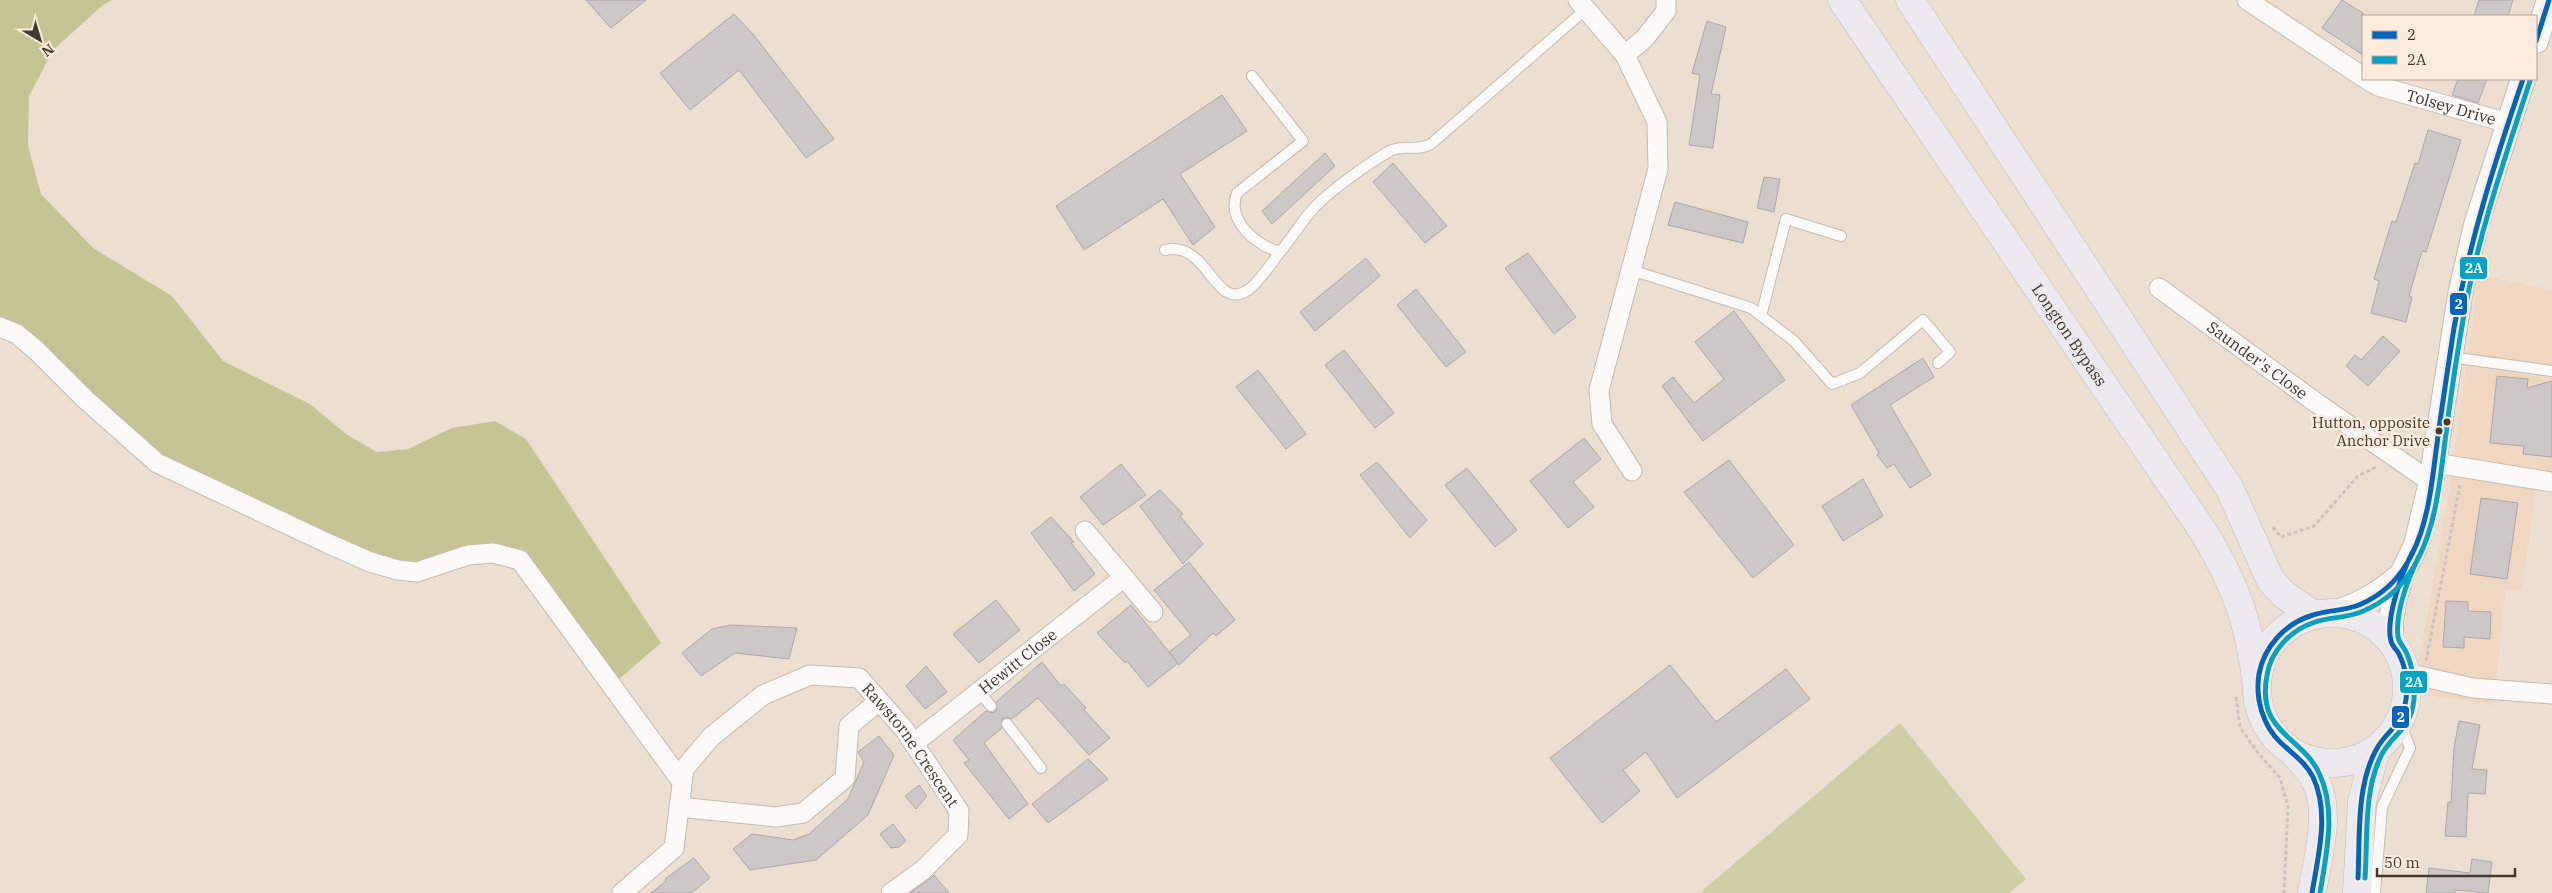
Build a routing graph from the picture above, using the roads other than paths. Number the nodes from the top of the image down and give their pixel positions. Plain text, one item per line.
1 (1666, 0) edge
2 (1842, 0) edge
3 (1910, 0) edge
4 (2247, 0) edge
5 (2550, 0) edge
6 (1582, 5) edge
7 (2537, 38) edge
8 (1625, 55) junction
9 (1252, 76) dead end
10 (2362, 76) edge
11 (2368, 80) edge
12 (2523, 80) edge
13 (2508, 123) junction
14 (1841, 236) dead end
15 (1165, 250) dead end
16 (1280, 252) junction
17 (1631, 270) junction
18 (2159, 288) dead end
19 (1761, 316) junction
20 (0, 327) edge
21 (2450, 357) junction
22 (1938, 363) dead end
23 (2552, 371) edge
24 (1632, 471) dead end
25 (2433, 472) junction
26 (2552, 482) edge
27 (1085, 531) dead end
28 (2402, 574) junction
29 (1123, 578) junction
30 (1153, 612) dead end
31 (2324, 614) junction
32 (2391, 641) junction
33 (2414, 675) junction
34 (2246, 689) junction
35 (979, 692) junction
36 (2552, 694) edge
37 (879, 701) junction
38 (991, 706) dead end
39 (2400, 722) junction
40 (1006, 724) dead end
41 (914, 743) junction
42 (2376, 749) junction
43 (2294, 753) junction
44 (1040, 768) dead end
45 (682, 782) junction
46 (679, 807) junction
47 (622, 893) edge
48 (891, 893) edge
49 (2312, 893) edge
50 (2357, 893) edge
51 (2375, 893) edge

1 - 8 street
2 - 34 highway, Longton Bypass
3 - 31 highway
4 - 10 street
5 - 7 street
6 - 8 street
6 - 16 lane
8 - 17 street
9 - 16 lane
11 - 13 street, Tolsey Drive
12 - 13 street
13 - 21 street
14 - 19 lane
15 - 16 lane
17 - 19 lane
17 - 24 street
18 - 25 street, Saunder's Close
19 - 22 lane
20 - 45 street
21 - 23 lane
21 - 25 street
25 - 26 street
25 - 28 street
27 - 29 street
28 - 31 street
28 - 32 street
29 - 30 street
29 - 35 street, Hewitt Close
31 - 32 highway
31 - 34 highway
32 - 33 highway
33 - 36 street
33 - 39 highway
34 - 43 highway
35 - 38 lane
35 - 41 street, Hewitt Close
37 - 41 street, Rawstorne Crescent
37 - 45 street, Rawstorne Crescent
37 - 46 street
39 - 42 highway
39 - 51 lane
40 - 44 lane
41 - 48 street, Rawstorne Crescent
42 - 43 highway
42 - 50 highway
43 - 49 highway
45 - 46 street, Rawstorne Crescent
46 - 47 street, Rawstorne Crescent

